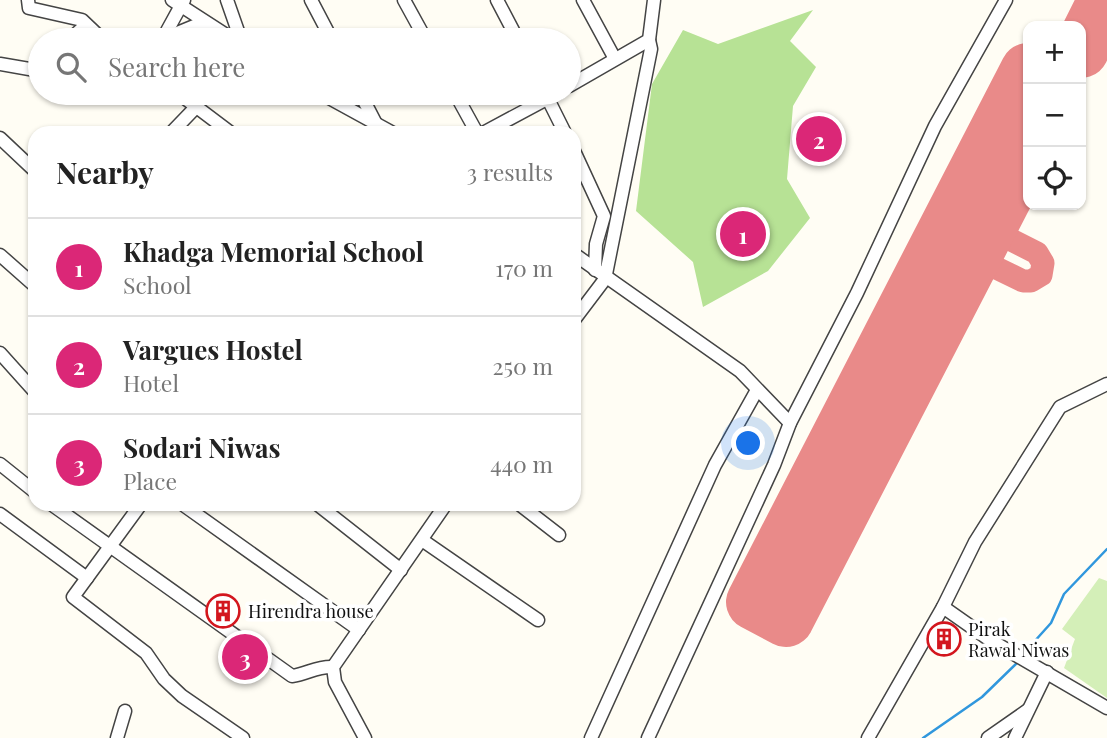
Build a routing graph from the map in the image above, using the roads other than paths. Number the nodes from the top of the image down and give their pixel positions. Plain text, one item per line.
1 (16, 0) edge
2 (227, 0) edge
3 (311, 0) edge
4 (404, 0) edge
5 (497, 0) edge
6 (583, 0) edge
7 (654, 0) edge
8 (1006, 0) edge
9 (179, 3) edge
10 (28, 4) edge
11 (204, 22) junction
12 (86, 25) junction
13 (83, 28) edge
14 (89, 28) edge
15 (168, 28) edge
16 (190, 28) edge
17 (214, 28) edge
18 (237, 28) edge
19 (326, 28) edge
20 (419, 28) edge
21 (512, 28) edge
22 (649, 40) junction
23 (615, 59) junction
24 (0, 64) edge
25 (28, 69) edge
26 (581, 79) edge
27 (198, 105) joint
28 (342, 105) edge
29 (366, 105) edge
30 (462, 105) edge
31 (533, 105) edge
32 (555, 105) edge
33 (376, 123) junction
34 (178, 126) edge
35 (223, 126) edge
36 (381, 126) edge
37 (473, 126) edge
38 (496, 126) edge
39 (562, 126) edge
40 (0, 138) edge
41 (28, 164) edge
42 (581, 166) edge
43 (0, 255) edge
44 (581, 260) edge
45 (600, 275) junction
46 (28, 280) edge
47 (581, 308) edge
48 (0, 353) edge
49 (28, 384) edge
50 (1107, 384) edge
51 (757, 390) junction
52 (790, 423) junction
53 (0, 464) edge
54 (28, 486) edge
55 (61, 511) edge
56 (136, 511) edge
57 (192, 511) edge
58 (326, 511) edge
59 (441, 511) edge
60 (528, 511) edge
61 (0, 514) edge
62 (558, 535) dead end
63 (422, 540) junction
64 (110, 546) junction
65 (401, 570) junction
66 (87, 578) junction
67 (943, 607) junction
68 (538, 620) dead end
69 (359, 630) junction
70 (333, 667) junction
71 (1047, 672) junction
72 (1107, 708) edge
73 (1028, 709) junction
74 (125, 711) dead end
75 (117, 738) edge
76 (243, 738) edge
77 (365, 738) edge
78 (591, 738) edge
79 (648, 738) edge
80 (868, 738) edge
81 (988, 738) edge
82 (1015, 738) edge

1 - 10 street
2 - 18 street
3 - 19 street
4 - 20 street
5 - 21 street
6 - 23 street
7 - 22 street
8 - 52 street
9 - 11 street
9 - 15 street
10 - 12 street
11 - 16 street
11 - 17 street
12 - 13 street
12 - 14 street
22 - 23 street
22 - 45 street
23 - 26 street
24 - 25 street
27 - 34 street
27 - 35 street
28 - 33 street
29 - 33 street
30 - 37 street
31 - 38 street
32 - 39 street
33 - 36 street
40 - 41 street
42 - 45 street
43 - 46 street
44 - 45 street
45 - 47 street
45 - 51 street
48 - 49 street
50 - 67 street
51 - 52 street
51 - 78 street
52 - 79 street
53 - 54 street
55 - 64 street
56 - 64 street
57 - 69 street
58 - 65 street
59 - 63 street
60 - 62 street
61 - 66 street
63 - 65 street
63 - 68 street
64 - 66 street
64 - 70 street
65 - 69 street
66 - 76 street
67 - 71 street
67 - 80 street
69 - 70 street
70 - 77 street
71 - 72 street
71 - 73 street
73 - 81 street
73 - 82 street
74 - 75 street

